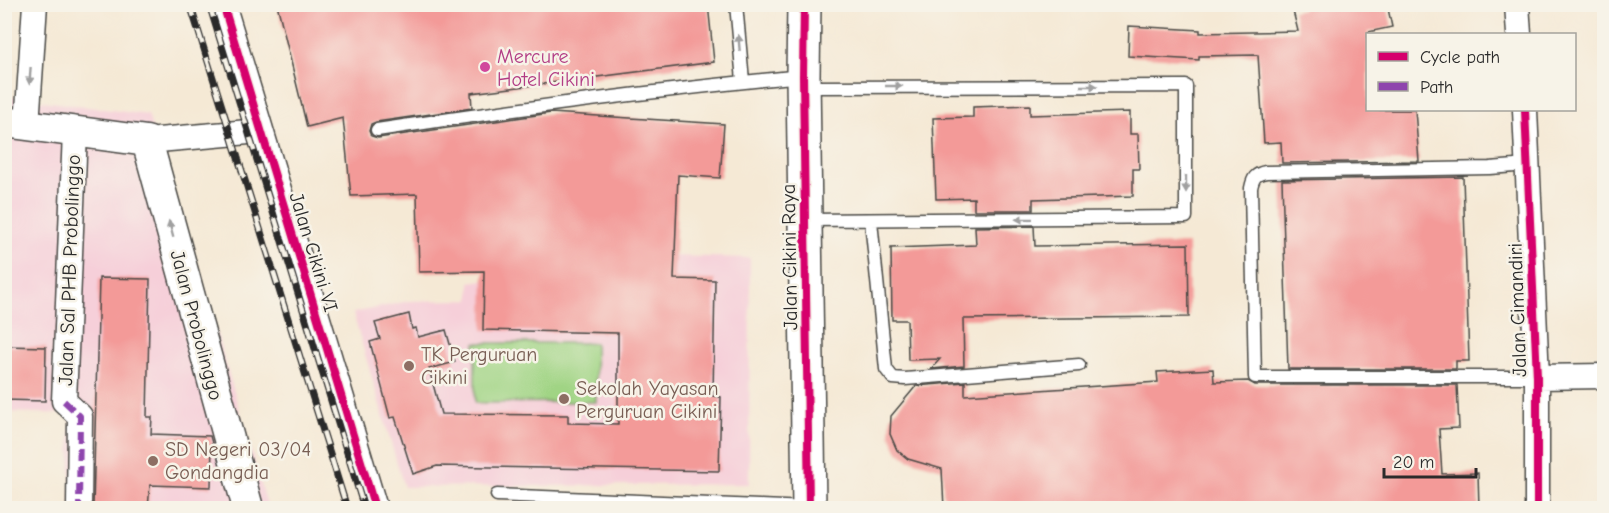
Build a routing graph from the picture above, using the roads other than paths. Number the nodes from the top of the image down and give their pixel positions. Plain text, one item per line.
1 (35, 4) edge
2 (223, 4) edge
3 (736, 4) edge
4 (804, 4) edge
5 (1517, 4) edge
6 (1520, 33) edge
7 (743, 81) junction
8 (803, 82) junction
9 (1525, 111) edge
10 (16, 124) edge
11 (377, 130) dead end
12 (260, 131) junction
13 (75, 132) junction
14 (147, 141) junction
15 (1528, 165) junction
16 (805, 220) junction
17 (871, 221) junction
18 (1079, 365) dead end
19 (1605, 376) edge
20 (1537, 377) junction
21 (497, 495) dead end
22 (79, 508) edge
23 (248, 508) edge
24 (375, 508) edge
25 (809, 508) edge
26 (1537, 508) edge

1 -> 10 street
2 - 12 street, Jalan Cikini VI
7 -> 3 lane
4 - 8 main road, Jalan Cikini Raya
5 - 6 street
7 - 8 lane
7 - 11 lane
8 - 16 main road, Jalan Cikini Raya
8 -> 17 lane
9 - 15 street, Jalan Cimandiri
10 - 13 street
12 - 14 street
12 - 24 street, Jalan Cikini VI
13 - 14 street
13 - 22 street, Jalan Sal PHB Probolinggo
23 -> 14 street, Jalan Probolinggo
15 - 20 street, Jalan Cimandiri
15 - 20 lane
16 - 17 lane
16 - 25 main road, Jalan Cikini Raya
17 - 18 lane
19 - 20 street
20 - 26 street, Jalan Cimandiri
21 - 25 lane

